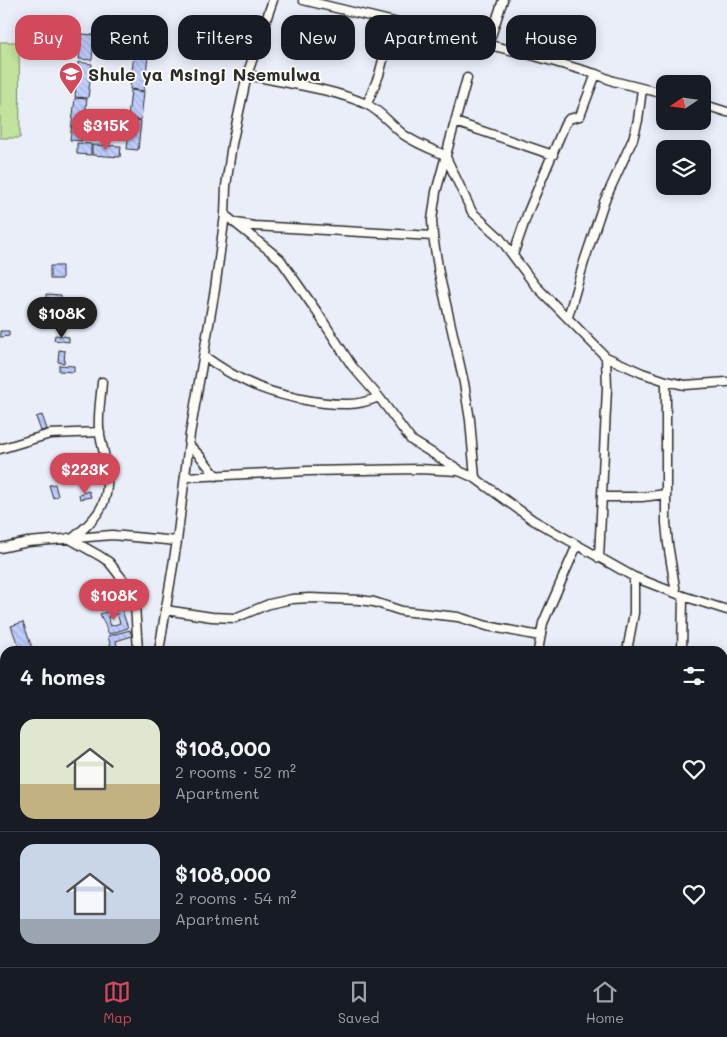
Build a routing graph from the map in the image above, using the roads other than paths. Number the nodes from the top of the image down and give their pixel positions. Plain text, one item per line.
1 (273, 0) edge
2 (303, 0) edge
3 (503, 0) edge
4 (365, 15) edge
5 (496, 21) edge
6 (496, 47) edge
7 (383, 60) edge
8 (596, 74) junction
9 (247, 75) junction
10 (467, 78) dead end
11 (642, 89) junction
12 (656, 92) edge
13 (367, 104) junction
14 (711, 107) edge
15 (727, 112) edge
16 (455, 122) junction
17 (445, 155) junction
18 (553, 155) junction
19 (226, 215) junction
20 (234, 222) junction
21 (433, 236) junction
22 (513, 255) junction
23 (568, 317) junction
24 (204, 356) junction
25 (606, 357) junction
26 (102, 382) dead end
27 (666, 382) junction
28 (727, 382) edge
29 (378, 397) junction
30 (100, 432) junction
31 (189, 446) junction
32 (0, 449) edge
33 (459, 471) junction
34 (216, 476) junction
35 (186, 478) junction
36 (475, 478) junction
37 (666, 494) junction
38 (602, 497) junction
39 (70, 538) junction
40 (177, 541) junction
41 (577, 545) junction
42 (0, 548) edge
43 (599, 558) junction
44 (634, 577) junction
45 (680, 594) junction
46 (165, 610) junction
47 (727, 610) edge
48 (540, 636) junction
49 (138, 646) edge
50 (160, 646) edge
51 (539, 646) edge
52 (628, 646) edge
53 (682, 646) edge

1 - 9 street
2 - 4 street
3 - 5 street
6 - 8 street
7 - 13 street
8 - 11 street
8 - 18 street
9 - 13 street
9 - 19 street
10 - 16 street
11 - 12 street
11 - 23 street
13 - 17 street
14 - 15 street
16 - 17 street
16 - 18 street
17 - 21 street
17 - 22 street
18 - 22 street
19 - 20 street
19 - 24 street
20 - 21 street
20 - 29 street
21 - 36 street
22 - 23 street
23 - 25 street
24 - 29 street
24 - 31 street
25 - 27 street
25 - 38 street
26 - 30 street
27 - 28 street
27 - 37 street
29 - 33 street
30 - 32 street
30 - 39 street
31 - 34 street
31 - 35 street
33 - 34 street
33 - 36 street
34 - 35 street
35 - 40 street
36 - 41 street
37 - 38 street
37 - 45 street
38 - 43 street
39 - 40 street
39 - 42 street
39 - 49 street
40 - 46 street
41 - 43 street
41 - 48 street
43 - 44 street
44 - 45 street
44 - 52 street
45 - 47 street
45 - 53 street
46 - 48 street
46 - 50 street
48 - 51 street

